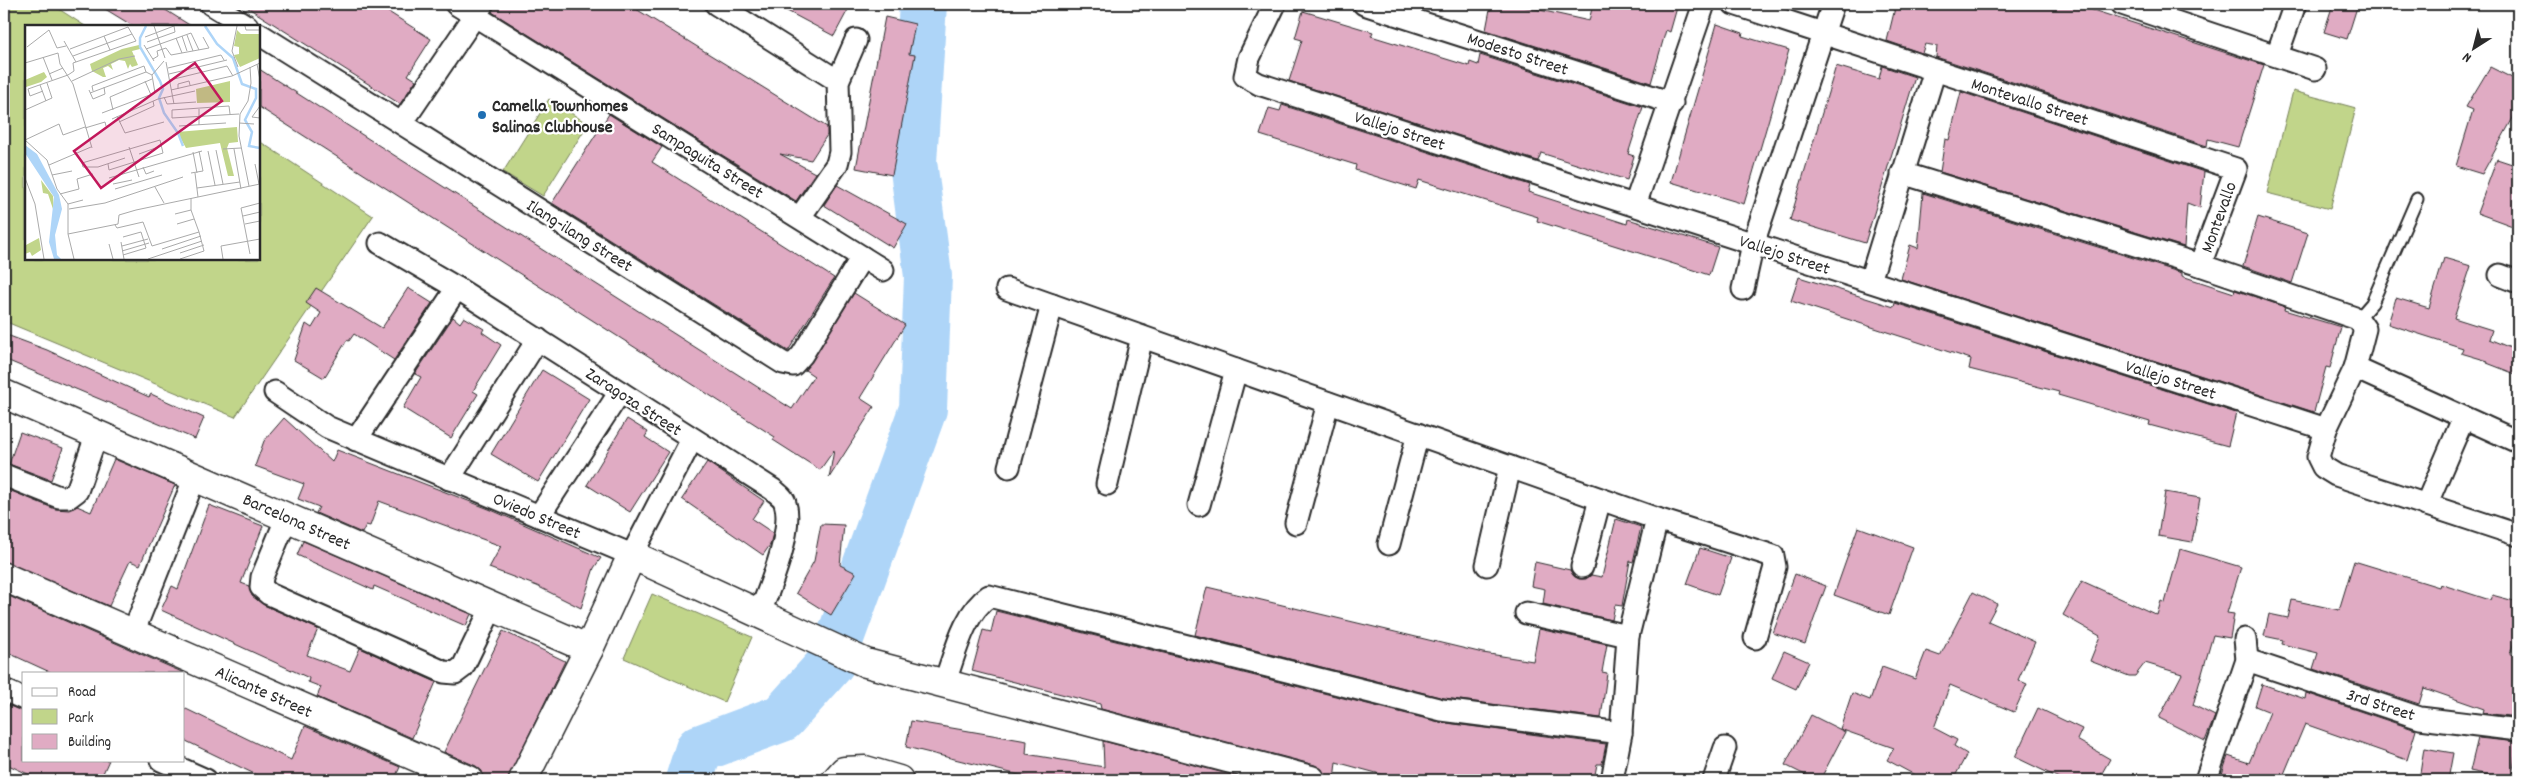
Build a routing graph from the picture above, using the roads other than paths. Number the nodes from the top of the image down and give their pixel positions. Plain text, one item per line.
1 (211, 4) edge
2 (456, 4) edge
3 (716, 4) edge
4 (1275, 4) edge
5 (1364, 4) edge
6 (1704, 4) edge
7 (1734, 4) edge
8 (1833, 4) edge
9 (2122, 4) edge
10 (2295, 4) edge
11 (479, 10) edge
12 (245, 25) edge
13 (1824, 33) junction
14 (260, 35) edge
15 (856, 40) dead end
16 (2277, 55) junction
17 (2315, 69) dead end
18 (1935, 70) junction
19 (838, 81) junction
20 (1672, 103) junction
21 (402, 123) junction
22 (2236, 169) joint
23 (1902, 173) junction
24 (2416, 199) dead end
25 (1635, 205) junction
26 (800, 217) junction
27 (380, 243) dead end
28 (1753, 244) junction
29 (862, 257) junction
30 (2200, 265) junction
31 (883, 270) dead end
32 (1870, 281) junction
33 (457, 288) junction
34 (1743, 289) dead end
35 (1008, 290) dead end
36 (1052, 305) junction
37 (2358, 319) junction
38 (1142, 337) junction
39 (538, 339) junction
40 (2355, 368) junction
41 (1236, 370) junction
42 (275, 392) dead end
43 (620, 392) junction
44 (4, 394) edge
45 (1328, 403) junction
46 (2463, 419) junction
47 (2326, 429) junction
48 (1418, 434) junction
49 (96, 436) junction
50 (692, 439) junction
51 (356, 440) junction
52 (2518, 442) edge
53 (1009, 467) dead end
54 (1510, 467) junction
55 (4, 475) edge
56 (195, 477) junction
57 (449, 478) junction
58 (1107, 484) dead end
59 (1600, 499) junction
60 (1199, 505) dead end
61 (2426, 505) junction
62 (539, 516) junction
63 (287, 517) junction
64 (1657, 519) junction
65 (1296, 523) dead end
66 (2518, 535) edge
67 (1390, 544) dead end
68 (632, 555) junction
69 (1487, 565) dead end
70 (1582, 567) dead end
71 (4, 577) edge
72 (492, 607) junction
73 (1526, 613) dead end
74 (758, 615) junction
75 (133, 633) junction
76 (1628, 636) junction
77 (1755, 638) dead end
78 (2245, 639) dead end
79 (589, 649) junction
80 (2247, 660) junction
81 (944, 684) junction
82 (4, 690) edge
83 (22, 698) edge
84 (2518, 730) edge
85 (1621, 733) junction
86 (1725, 748) dead end
87 (166, 762) edge
88 (840, 776) edge
89 (206, 780) edge
90 (469, 780) edge
91 (523, 780) edge
92 (899, 780) edge
93 (1311, 780) edge
94 (1612, 780) edge
95 (1714, 780) edge
96 (2206, 780) edge

1 - 12 street
2 - 11 street, Sampaguita Street
3 - 19 street
4 - 25 street, Vallejo Street
5 - 20 street, Modesto Street
6 - 20 street
7 - 13 street, Montevallo Street
8 - 13 street
9 - 16 street
10 - 16 street
11 - 21 street
11 - 26 street, Sampaguita Street
13 - 18 street, Montevallo Street
13 - 28 street
14 - 21 street, Ilang-ilang Street
15 - 19 street
16 - 17 street
18 - 22 street, Montevallo Street
18 - 23 street
19 - 26 street
20 - 25 street
21 - 29 street, Ilang-ilang Street
22 - 30 street, Montevallo
23 - 30 street
23 - 32 street
24 - 37 lane
25 - 28 street, Vallejo Street
26 - 29 street, Sampaguita Street
27 - 33 street, Zaragoza Street
28 - 32 street, Vallejo Street
28 - 34 street
29 - 31 street, Sampaguita Street
30 - 37 street
32 - 47 street, Vallejo Street
33 - 39 street, Zaragoza Street
33 - 51 street
35 - 36 street
36 - 38 street
36 - 53 street
37 - 40 street
38 - 41 street
38 - 58 street
39 - 43 street, Zaragoza Street
39 - 57 street
40 - 46 street
40 - 47 street
41 - 45 street
41 - 60 street
42 - 51 street, Oviedo Street
43 - 50 street, Zaragoza Street
43 - 62 street
44 - 49 street, Barcelona Street
45 - 48 street
45 - 65 street
46 - 52 street
46 - 61 street
47 - 61 street
48 - 54 street
48 - 67 street
49 - 55 street
49 - 56 street, Barcelona Street
50 - 68 street
50 - 74 street, Zaragoza Street
51 - 57 street, Oviedo Street
54 - 59 street
54 - 69 street
56 - 63 street, Barcelona Street
56 - 75 street
57 - 62 street, Oviedo Street
59 - 64 street
59 - 70 street
61 - 66 street
62 - 68 street, Oviedo Street
63 - 72 street, Barcelona Street
63 - 72 street
64 - 76 street
64 - 77 street
68 - 74 street, Oviedo Street
68 - 79 street
71 - 75 street, Alicante Street
72 - 79 street, Barcelona Street
73 - 76 street
74 - 81 street, Oviedo Street
75 - 90 street, Alicante Street
76 - 85 street
78 - 80 street
79 - 91 street
80 - 84 street, 3rd Street
80 - 96 street
81 - 85 street
81 - 93 street, Oviedo Street
82 - 83 street
85 - 94 street
86 - 95 street
87 - 89 street
88 - 92 street

